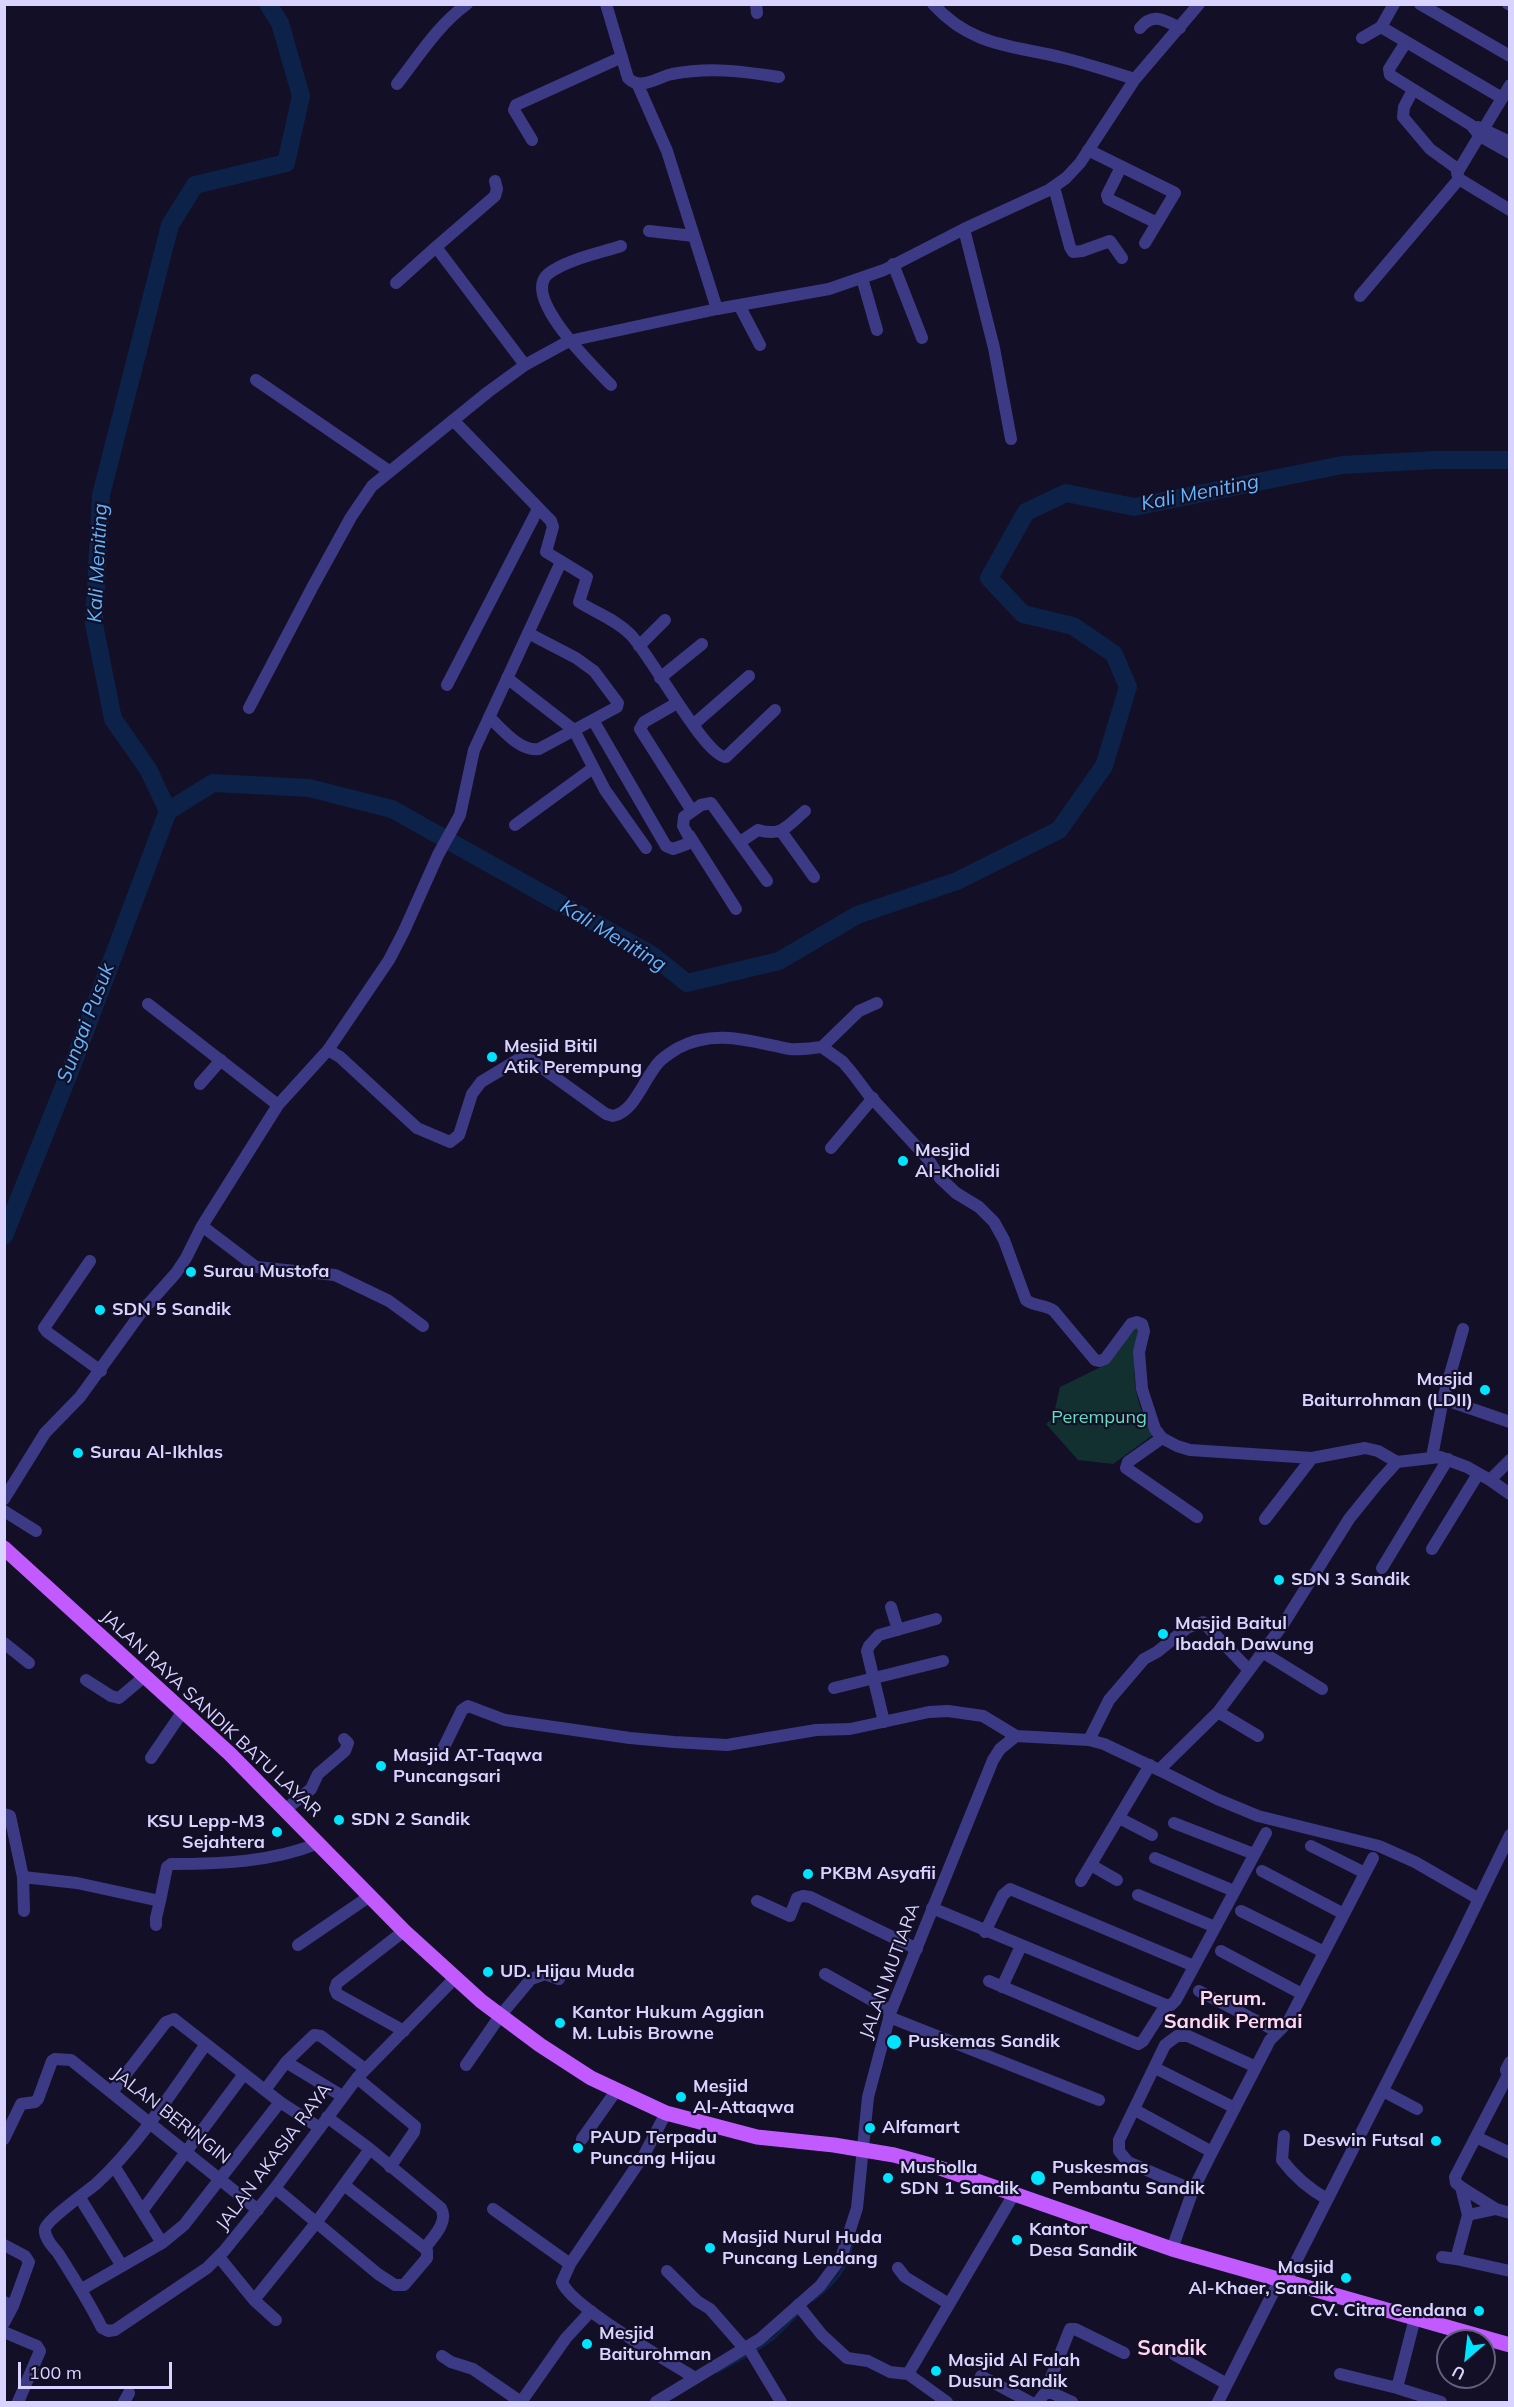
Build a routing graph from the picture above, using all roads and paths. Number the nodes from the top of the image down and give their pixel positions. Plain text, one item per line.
1 (467, 4) edge
2 (606, 4) edge
3 (933, 4) edge
4 (1199, 4) edge
5 (1394, 4) edge
6 (1420, 4) edge
7 (1382, 27) junction
8 (1140, 28) dead end
9 (1180, 28) junction
10 (1362, 38) dead end
11 (1406, 42) junction
12 (1509, 56) edge
13 (622, 57) junction
14 (779, 77) dead end
15 (1135, 79) junction
16 (637, 83) junction
17 (397, 84) dead end
18 (1413, 90) junction
19 (1506, 93) edge
20 (1482, 132) junction
21 (532, 140) dead end
22 (1509, 142) edge
23 (1088, 150) junction
24 (1509, 153) edge
25 (1121, 166) junction
26 (1458, 174) junction
27 (495, 181) dead end
28 (1054, 187) junction
29 (1509, 210) edge
30 (1157, 224) junction
31 (964, 229) junction
32 (649, 231) dead end
33 (694, 236) junction
34 (1145, 243) dead end
35 (621, 246) dead end
36 (436, 247) junction
37 (1122, 258) dead end
38 (893, 264) junction
39 (862, 278) junction
40 (396, 283) dead end
41 (1360, 296) dead end
42 (739, 305) junction
43 (717, 309) junction
44 (878, 330) dead end
45 (922, 338) dead end
46 (569, 341) junction
47 (760, 345) dead end
48 (525, 365) junction
49 (256, 380) dead end
50 (611, 385) dead end
51 (453, 420) junction
52 (1011, 439) dead end
53 (389, 471) junction
54 (538, 509) junction
55 (561, 562) junction
56 (665, 620) dead end
57 (528, 633) junction
58 (702, 644) dead end
59 (639, 646) junction
60 (748, 676) dead end
61 (507, 678) junction
62 (660, 678) junction
63 (447, 685) dead end
64 (677, 703) junction
65 (249, 708) dead end
66 (776, 710) dead end
67 (489, 717) junction
68 (592, 720) junction
69 (694, 724) junction
70 (574, 730) junction
71 (593, 768) junction
72 (692, 811) junction
73 (805, 811) dead end
74 (515, 825) dead end
75 (781, 831) junction
76 (689, 835) junction
77 (740, 842) junction
78 (646, 848) dead end
79 (814, 877) dead end
80 (767, 881) dead end
81 (736, 909) dead end
82 (877, 1002) dead end
83 (148, 1004) dead end
84 (822, 1047) junction
85 (328, 1050) junction
86 (221, 1060) junction
87 (200, 1084) dead end
88 (873, 1098) junction
89 (279, 1105) junction
90 (831, 1148) dead end
91 (202, 1226) junction
92 (90, 1261) dead end
93 (423, 1326) dead end
94 (1463, 1329) dead end
95 (101, 1371) junction
96 (1443, 1399) junction
97 (1509, 1422) edge
98 (1162, 1438) junction
99 (1432, 1457) junction
100 (1312, 1458) junction
101 (1448, 1459) junction
102 (1509, 1460) edge
103 (1397, 1462) junction
104 (1484, 1477) junction
105 (1509, 1494) edge
106 (4, 1499) edge
107 (4, 1510) edge
108 (1197, 1517) dead end
109 (1265, 1519) dead end
110 (36, 1532) dead end
111 (4, 1548) edge
112 (1431, 1549) dead end
113 (1382, 1568) dead end
114 (891, 1607) dead end
115 (936, 1619) dead end
116 (898, 1630) junction
117 (4, 1643) edge
118 (1262, 1652) junction
119 (944, 1661) dead end
120 (29, 1663) dead end
121 (1248, 1669) junction
122 (144, 1677) junction
123 (874, 1678) junction
124 (86, 1680) dead end
125 (834, 1688) dead end
126 (1322, 1689) dead end
127 (183, 1711) junction
128 (1218, 1712) junction
129 (884, 1722) junction
130 (1016, 1736) junction
131 (1258, 1736) dead end
132 (344, 1738) dead end
133 (1089, 1740) junction
134 (441, 1754) dead end
135 (151, 1758) dead end
136 (1155, 1768) junction
137 (286, 1809) junction
138 (4, 1814) edge
139 (1119, 1818) junction
140 (1174, 1823) dead end
141 (1266, 1833) dead end
142 (1152, 1835) dead end
143 (1509, 1835) edge
144 (319, 1843) junction
145 (1311, 1845) dead end
146 (1254, 1854) junction
147 (1155, 1858) dead end
148 (1372, 1858) dead end
149 (1091, 1865) junction
150 (1262, 1871) dead end
151 (1365, 1873) junction
152 (23, 1877) junction
153 (1117, 1880) dead end
154 (1081, 1881) dead end
155 (1234, 1891) junction
156 (1138, 1895) dead end
157 (370, 1896) junction
158 (1479, 1899) junction
159 (160, 1900) junction
160 (757, 1901) dead end
161 (932, 1908) junction
162 (24, 1911) dead end
163 (1241, 1911) dead end
164 (1344, 1914) junction
165 (156, 1925) dead end
166 (1215, 1927) junction
167 (404, 1931) junction
168 (986, 1932) junction
169 (298, 1945) dead end
170 (1021, 1946) junction
171 (917, 1949) junction
172 (1221, 1951) dead end
173 (1324, 1952) junction
174 (1194, 1966) junction
175 (825, 1974) dead end
176 (455, 1978) junction
177 (559, 1979) dead end
178 (989, 1981) dead end
179 (1002, 1987) junction
180 (1199, 1991) dead end
181 (1302, 1994) junction
182 (1166, 2005) junction
183 (890, 2014) junction
184 (500, 2016) junction
185 (404, 2031) junction
186 (1278, 2032) junction
187 (206, 2044) junction
188 (286, 2062) junction
189 (1509, 2062) edge
190 (466, 2065) dead end
191 (1256, 2067) junction
192 (1155, 2068) junction
193 (244, 2074) junction
194 (361, 2074) junction
195 (107, 2089) junction
196 (265, 2090) junction
197 (616, 2091) junction
198 (1383, 2091) junction
199 (1505, 2092) edge
200 (342, 2096) junction
201 (1099, 2100) dead end
202 (280, 2102) junction
203 (1235, 2108) junction
204 (1417, 2109) dead end
205 (1135, 2110) junction
206 (666, 2113) junction
207 (327, 2117) junction
208 (150, 2123) junction
209 (320, 2128) junction
210 (1284, 2136) dead end
211 (1476, 2137) junction
212 (4, 2139) edge
213 (582, 2139) dead end
214 (370, 2149) junction
215 (863, 2149) junction
216 (185, 2151) junction
217 (1212, 2152) junction
218 (1509, 2153) edge
219 (114, 2166) junction
220 (390, 2167) junction
221 (220, 2178) junction
222 (344, 2185) junction
223 (1461, 2187) junction
224 (275, 2188) junction
225 (1193, 2190) junction
226 (1014, 2194) junction
227 (80, 2198) junction
228 (1327, 2199) junction
229 (493, 2209) dead end
230 (258, 2210) junction
231 (1496, 2210) junction
232 (142, 2211) junction
233 (1509, 2212) edge
234 (1468, 2215) junction
235 (316, 2223) junction
236 (162, 2243) junction
237 (4, 2246) edge
238 (425, 2248) junction
239 (1172, 2250) junction
240 (219, 2256) junction
241 (1442, 2257) dead end
242 (1456, 2259) junction
243 (570, 2264) junction
244 (122, 2266) junction
245 (898, 2268) dead end
246 (667, 2271) dead end
247 (1509, 2271) edge
248 (1283, 2280) junction
249 (82, 2289) junction
250 (254, 2300) junction
251 (9, 2304) edge
252 (949, 2304) junction
253 (801, 2309) junction
254 (591, 2312) junction
255 (1415, 2318) junction
256 (276, 2320) dead end
257 (4, 2323) edge
258 (4, 2332) edge
259 (1509, 2345) edge
260 (749, 2351) junction
261 (1124, 2353) dead end
262 (1175, 2355) dead end
263 (442, 2356) dead end
264 (908, 2374) junction
265 (1340, 2374) dead end
266 (981, 2376) dead end
267 (695, 2378) junction
268 (1227, 2384) junction
269 (1397, 2388) junction
270 (1042, 2398) edge
271 (521, 2402) edge
272 (18, 2403) edge
273 (656, 2403) edge
274 (781, 2403) edge
275 (947, 2403) edge
276 (1030, 2403) edge
277 (1072, 2403) edge
278 (1218, 2403) edge
279 (1442, 2403) edge

1 - 17 street
2 - 13 street
3 - 15 street
4 - 9 street
5 - 7 street
6 - 12 street
7 - 10 street
7 - 11 street
8 - 9 street
9 - 15 street
11 - 18 street
11 - 19 street
13 - 16 street
13 - 21 street
14 - 16 street
15 - 23 street
16 - 33 street
18 - 20 street
18 - 26 street
19 - 20 street
20 - 22 street
20 - 24 street
20 - 26 street
23 - 25 street
23 - 28 street
25 - 30 street
25 - 30 street
26 - 29 street
26 - 41 street
27 - 36 street
28 - 31 street
28 - 37 street
30 - 34 street
31 - 38 street
31 - 52 street
32 - 33 street
33 - 43 street
35 - 46 street
36 - 40 street
36 - 48 street
38 - 39 street
38 - 45 street
39 - 42 street
39 - 44 street
42 - 43 street
42 - 47 street
43 - 46 street
46 - 48 street
46 - 50 street
48 - 51 street
49 - 53 street
51 - 53 street
51 - 54 street
53 - 65 street
54 - 55 street
54 - 63 street
55 - 57 street
55 - 59 street
56 - 59 street
57 - 61 street
57 - 68 street
58 - 62 street
59 - 62 street
60 - 69 street
61 - 67 street
61 - 70 street
62 - 64 street
64 - 69 street
64 - 72 street
66 - 69 street
67 - 70 street
67 - 85 street
68 - 70 street
68 - 76 street
70 - 71 street
71 - 74 street
71 - 78 street
72 - 76 street
72 - 77 street
73 - 75 street
75 - 77 street
75 - 79 street
76 - 81 street
77 - 80 street
82 - 84 street
83 - 86 street
84 - 85 street
84 - 88 street
85 - 89 street
86 - 87 street
86 - 89 street
88 - 90 street
88 - 98 street
89 - 91 street
91 - 93 street
91 - 95 street
92 - 95 street
94 - 96 street
95 - 106 street
96 - 97 street
96 - 99 street
98 - 100 street
98 - 108 street
99 - 101 street
99 - 103 street
100 - 103 street
100 - 109 street
101 - 104 street
101 - 113 street
102 - 104 street
103 - 118 street
104 - 105 street
104 - 112 street
107 - 110 street
111 - 122 main road, JALAN RAYA SANDIK BATU LAYAR
114 - 116 street
115 - 116 street
116 - 123 street
117 - 120 street
118 - 121 street
118 - 126 street
119 - 123 street
121 - 128 street
121 - 133 street
122 - 124 street
122 - 127 main road, JALAN RAYA SANDIK BATU LAYAR
123 - 125 street
123 - 129 street
127 - 135 street
127 - 137 main road, JALAN RAYA SANDIK BATU LAYAR
128 - 131 street
128 - 136 street
129 - 130 street
129 - 134 street
130 - 133 street
130 - 161 street, JALAN MUTIARA
132 - 137 street
133 - 136 street
136 - 139 street
136 - 158 street
137 - 144 main road, JALAN RAYA SANDIK BATU LAYAR
138 - 152 street
139 - 142 street
139 - 149 street
140 - 146 street
141 - 146 street
143 - 158 street
144 - 157 main road, JALAN RAYA SANDIK BATU LAYAR
144 - 159 street
145 - 151 street
146 - 155 street
147 - 155 street
148 - 151 street
149 - 153 street
149 - 154 street
150 - 164 street
151 - 164 street
152 - 159 street
152 - 162 street
155 - 166 street
156 - 166 street
157 - 167 main road, JALAN RAYA SANDIK BATU LAYAR
157 - 169 street
158 - 198 street
159 - 165 street
160 - 171 street
161 - 168 street
161 - 171 street, JALAN MUTIARA
163 - 173 street
164 - 173 street
166 - 174 street
167 - 176 main road, JALAN RAYA SANDIK BATU LAYAR
167 - 185 street
168 - 170 street
168 - 174 street
170 - 179 street
170 - 182 street
171 - 183 street, JALAN MUTIARA
172 - 181 street
173 - 181 street
174 - 182 street
175 - 183 street
176 - 184 main road, JALAN RAYA SANDIK BATU LAYAR
176 - 185 street, JALAN AKASIA RAYA
177 - 184 street
178 - 179 street
179 - 182 street
180 - 186 street
181 - 186 street
183 - 201 street
183 - 215 street, JALAN MUTIARA
184 - 190 street
184 - 197 main road, JALAN RAYA SANDIK BATU LAYAR
185 - 194 street, JALAN AKASIA RAYA
186 - 191 street
187 - 193 street
187 - 195 street
187 - 208 street
188 - 194 street
188 - 196 street
188 - 200 street
189 - 199 street
191 - 192 street
191 - 203 street
192 - 203 street
192 - 205 street
193 - 196 street
193 - 216 street
194 - 200 street, JALAN AKASIA RAYA
194 - 220 street
195 - 208 street, JALAN BERINGIN
195 - 212 street, JALAN BERINGIN
196 - 202 street
197 - 206 main road, JALAN RAYA SANDIK BATU LAYAR
197 - 213 street
198 - 204 street
198 - 228 street
199 - 211 street
200 - 207 street, JALAN AKASIA RAYA
202 - 209 street
202 - 221 street
203 - 217 street
205 - 217 street
205 - 225 street
206 - 215 main road, JALAN RAYA SANDIK BATU LAYAR
206 - 243 street
207 - 209 street, JALAN AKASIA RAYA
207 - 214 street
208 - 216 street, JALAN BERINGIN
208 - 219 street
209 - 224 street, JALAN AKASIA RAYA
210 - 228 street
211 - 218 street
211 - 223 street
214 - 220 street
214 - 222 street
215 - 226 main road, JALAN RAYA SANDIK BATU LAYAR
215 - 253 street, JALAN MUTIARA
216 - 221 street, JALAN BERINGIN
216 - 232 street
217 - 225 street
219 - 227 street
219 - 232 street
220 - 238 street
221 - 230 street, JALAN BERINGIN
221 - 236 street
222 - 235 street
222 - 238 street
223 - 231 street
223 - 234 street
224 - 230 street, JALAN AKASIA RAYA
224 - 235 street
225 - 239 street
226 - 239 main road, JALAN RAYA SANDIK BATU LAYAR
226 - 252 street
227 - 244 street
227 - 249 street
228 - 248 street
229 - 243 street
230 - 240 street, JALAN AKASIA RAYA
231 - 233 street
231 - 234 street
232 - 236 street
234 - 242 street
235 - 238 street
235 - 250 street
236 - 244 street
237 - 251 street
239 - 248 main road, JALAN RAYA SANDIK BATU LAYAR
240 - 249 street, JALAN AKASIA RAYA
240 - 250 street
241 - 242 street
242 - 247 street
243 - 254 street
244 - 249 street
245 - 252 street
246 - 260 street
248 - 255 main road, JALAN RAYA SANDIK BATU LAYAR
248 - 268 street
250 - 256 street
251 - 257 street
252 - 264 street
253 - 260 street, JALAN MUTIARA
253 - 264 street
254 - 267 street
254 - 271 street
255 - 259 main road, JALAN RAYA SANDIK BATU LAYAR
255 - 269 street
258 - 272 street
260 - 267 street, JALAN MUTIARA
260 - 274 street
261 - 270 street
262 - 268 street
263 - 271 street
264 - 275 street
265 - 269 street
266 - 276 street
267 - 273 street, JALAN MUTIARA
268 - 278 street
269 - 279 street
270 - 277 street

